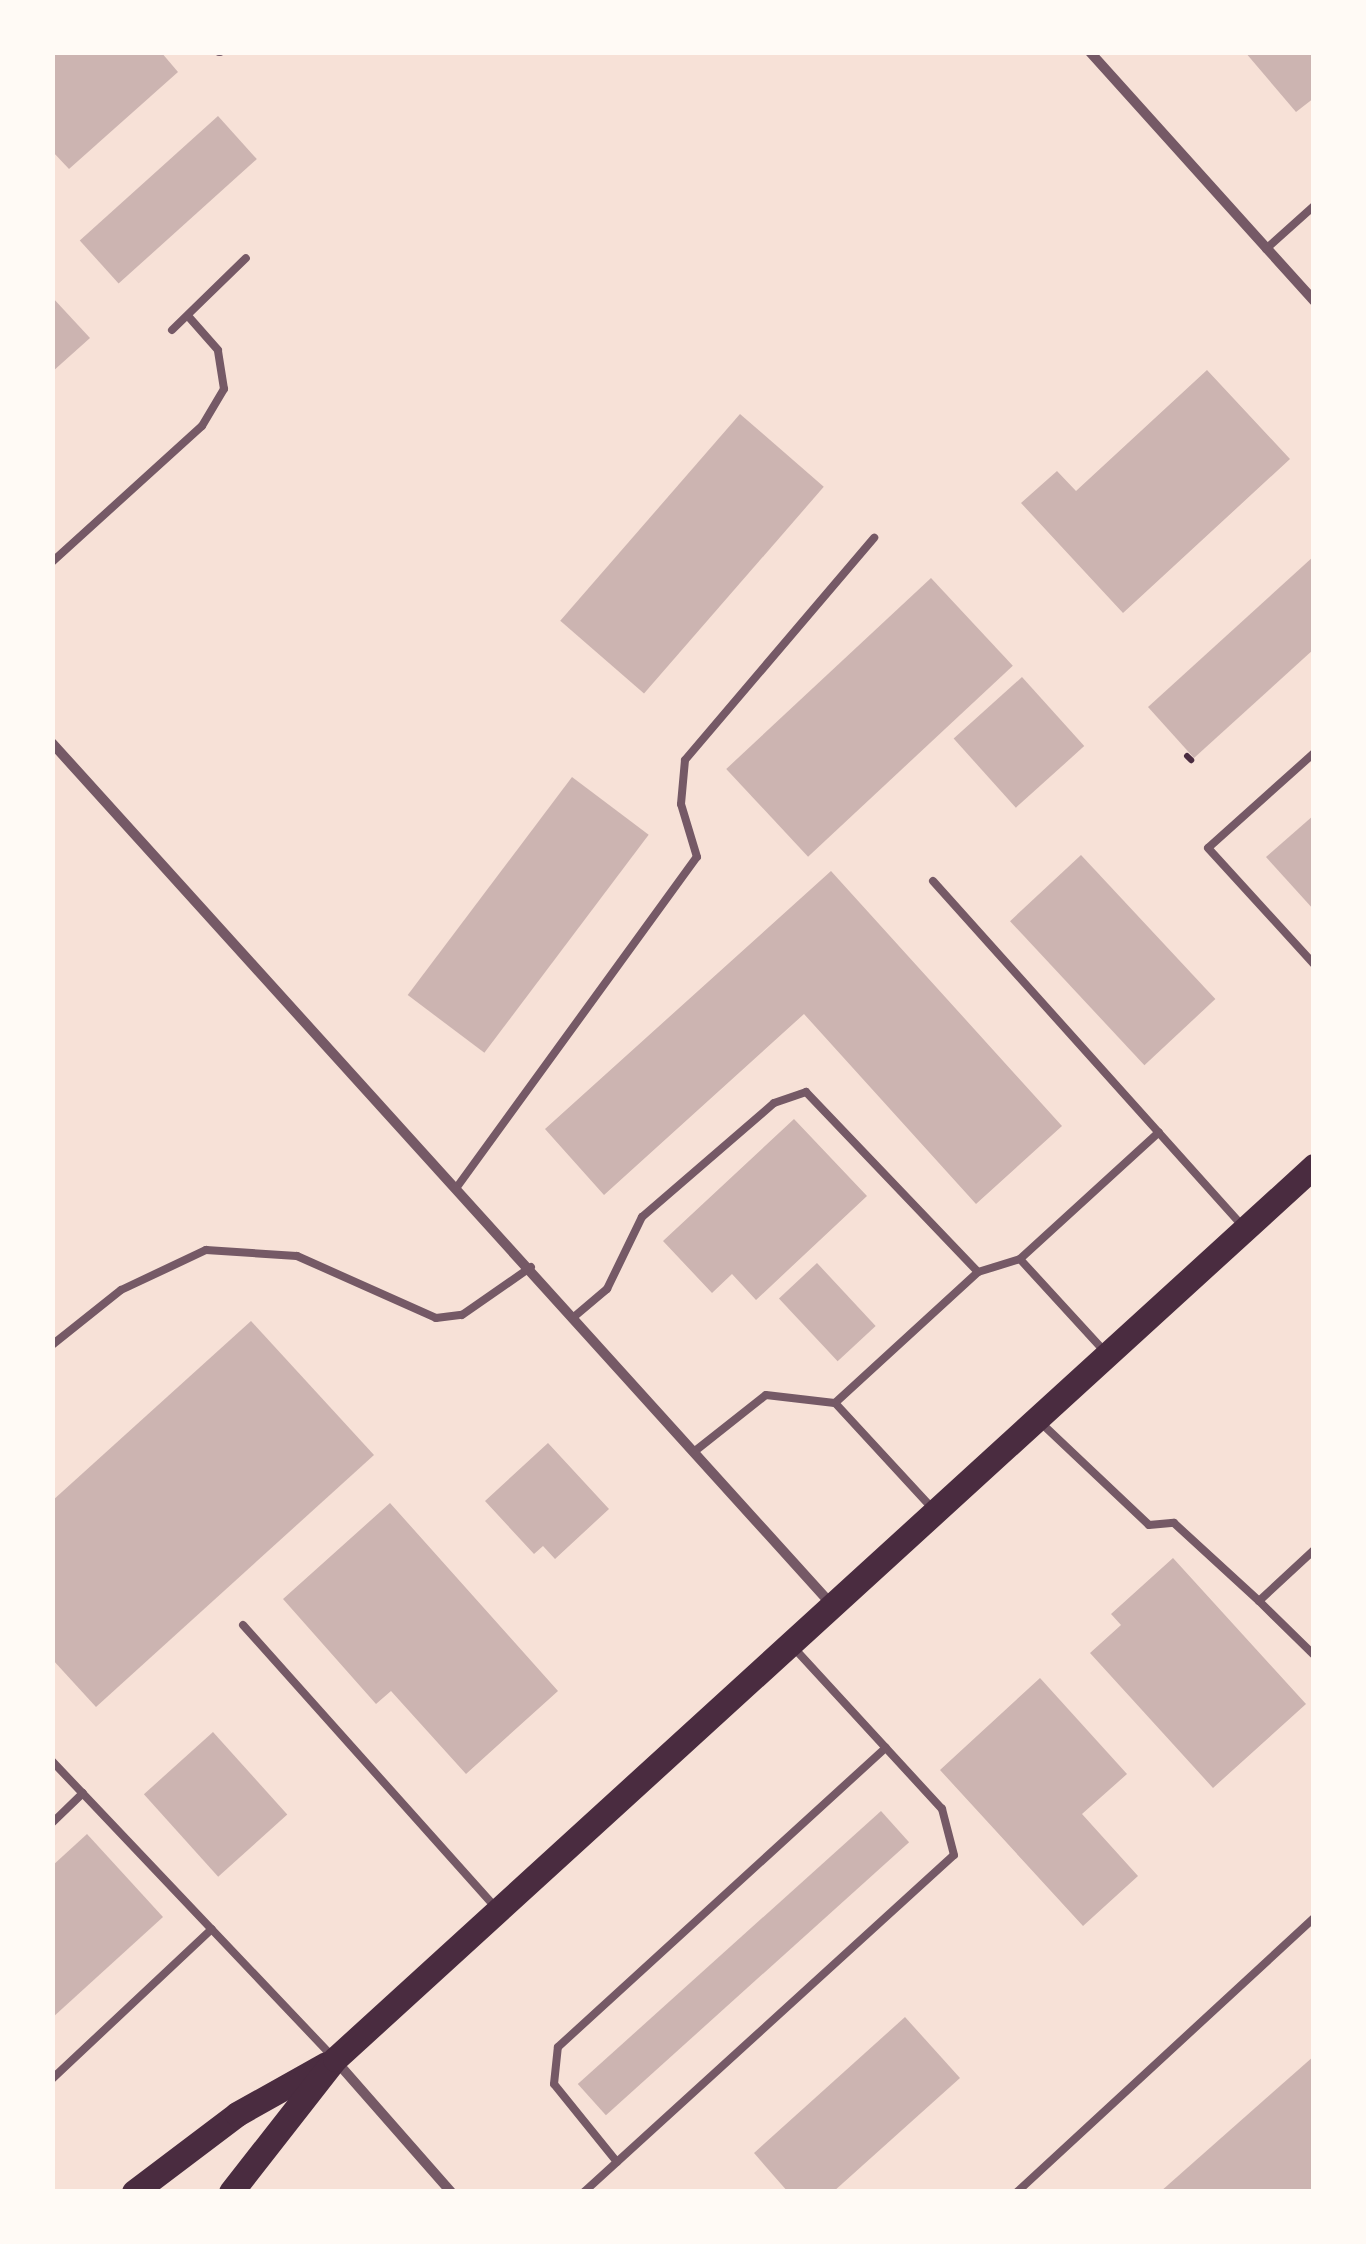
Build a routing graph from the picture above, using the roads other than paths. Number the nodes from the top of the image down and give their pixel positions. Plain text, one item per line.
1 (1090, 52) edge
2 (1314, 206) edge
3 (1266, 249) junction
4 (246, 258) dead end
5 (1314, 302) edge
6 (188, 316) junction
7 (172, 330) dead end
8 (874, 538) dead end
9 (52, 562) edge
10 (52, 743) edge
11 (1314, 753) edge
12 (932, 881) dead end
13 (1314, 964) edge
14 (1158, 1132) junction
15 (1314, 1166) edge
16 (457, 1187) junction
17 (1245, 1228) junction
18 (1020, 1258) junction
19 (530, 1268) junction
20 (978, 1272) junction
21 (576, 1316) junction
22 (52, 1345) edge
23 (1108, 1354) junction
24 (835, 1404) junction
25 (1036, 1419) junction
26 (695, 1451) junction
27 (935, 1511) junction
28 (1314, 1550) edge
29 (1259, 1601) junction
30 (832, 1605) junction
31 (243, 1625) dead end
32 (790, 1644) junction
33 (1314, 1655) edge
34 (886, 1748) junction
35 (52, 1760) edge
36 (83, 1793) junction
37 (52, 1823) edge
38 (498, 1910) junction
39 (1314, 1918) edge
40 (212, 1929) junction
41 (335, 2059) junction
42 (52, 2079) edge
43 (617, 2162) junction
44 (134, 2192) edge
45 (231, 2192) edge
46 (452, 2192) edge
47 (584, 2192) edge
48 (1016, 2192) edge

1 - 3 street
2 - 3 lane
3 - 5 street
4 - 6 lane
6 - 7 lane
6 - 9 lane
8 - 16 lane
10 - 16 street
11 - 13 lane
12 - 14 lane
14 - 17 lane
14 - 18 lane
15 - 17 main road
16 - 19 street
17 - 23 main road
18 - 20 lane
18 - 23 lane
19 - 21 street
19 - 22 lane
20 - 21 lane
20 - 24 lane
21 - 26 street
23 - 25 main road
24 - 26 lane
24 - 27 lane
25 - 27 main road
25 - 29 lane
26 - 30 street
27 - 30 main road
28 - 29 lane
29 - 33 lane
30 - 32 main road
31 - 38 lane
32 - 34 lane
32 - 38 main road
34 - 43 lane
34 - 43 lane
35 - 36 lane
36 - 37 lane
36 - 40 lane
38 - 41 main road
39 - 48 lane
40 - 41 lane
40 - 42 lane
41 - 44 main road
41 - 45 main road
41 - 46 street
43 - 47 lane

